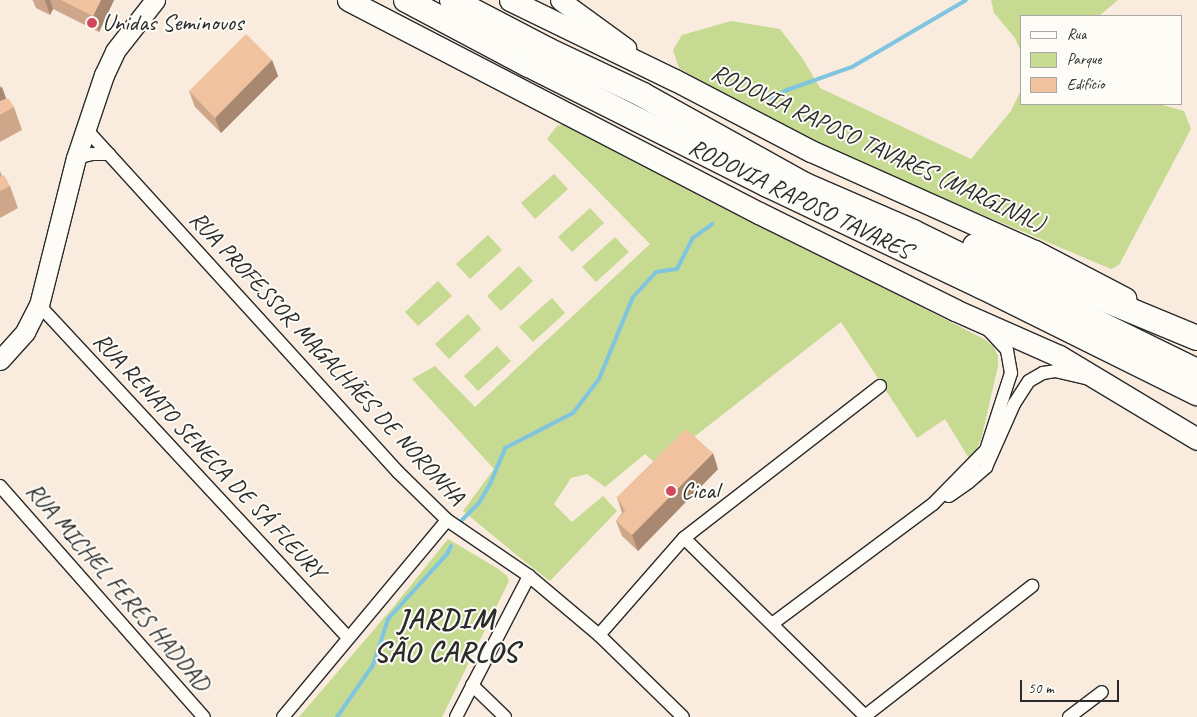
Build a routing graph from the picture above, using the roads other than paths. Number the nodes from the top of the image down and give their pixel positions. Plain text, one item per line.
1 (154, 0) edge
2 (348, 0) edge
3 (406, 0) edge
4 (452, 0) edge
5 (510, 0) edge
6 (560, 0) edge
7 (675, 80) junction
8 (85, 128) junction
9 (109, 154) junction
10 (76, 158) junction
11 (769, 167) junction
12 (39, 305) junction
13 (955, 310) junction
14 (1070, 330) junction
15 (1197, 332) edge
16 (1197, 338) edge
17 (0, 360) edge
18 (1197, 371) edge
19 (1100, 383) junction
20 (880, 386) dead end
21 (1197, 393) edge
22 (1197, 407) edge
23 (1197, 440) edge
24 (0, 486) edge
25 (933, 504) junction
26 (447, 520) junction
27 (684, 538) junction
28 (529, 576) junction
29 (1032, 586) dead end
30 (772, 624) junction
31 (599, 635) junction
32 (348, 637) junction
33 (472, 685) junction
34 (1102, 692) dead end
35 (865, 716) edge
36 (204, 717) edge
37 (283, 717) edge
38 (456, 717) edge
39 (505, 717) edge
40 (683, 717) edge
41 (1069, 717) edge

1 - 8 main road
2 - 13 highway
3 - 14 highway, RODOVIA RAPOSO TAVARES
4 - 11 highway, RODOVIA RAPOSO TAVARES
5 - 7 highway, RODOVIA RAPOSO TAVARES (MARGINAL)
6 - 7 main road
7 - 15 highway, RODOVIA RAPOSO TAVARES (MARGINAL)
8 - 9 street, RUA PROFESSOR MAGALHÃES DE NORONHA
8 - 10 main road
9 - 10 street
9 - 26 street, RUA PROFESSOR MAGALHÃES DE NORONHA
10 - 12 main road
11 - 16 highway
11 - 18 highway, RODOVIA RAPOSO TAVARES
12 - 17 main road
12 - 32 street, RUA RENATO SENECA DE SÁ FLEURY
13 - 19 highway
13 - 25 street
14 - 21 highway, RODOVIA RAPOSO TAVARES
14 - 22 highway
19 - 23 highway
19 - 25 street
20 - 27 street
24 - 36 street, RUA MICHEL FERES HADDAD
25 - 30 street
26 - 28 street, RUA PROFESSOR MAGALHÃES DE NORONHA
26 - 32 street
27 - 30 street
27 - 31 street
28 - 31 street, RUA PROFESSOR MAGALHÃES DE NORONHA
28 - 33 street
29 - 35 street
30 - 35 street
31 - 40 street, RUA PROFESSOR MAGALHÃES DE NORONHA
32 - 37 street
33 - 38 street
33 - 39 street
34 - 41 street

